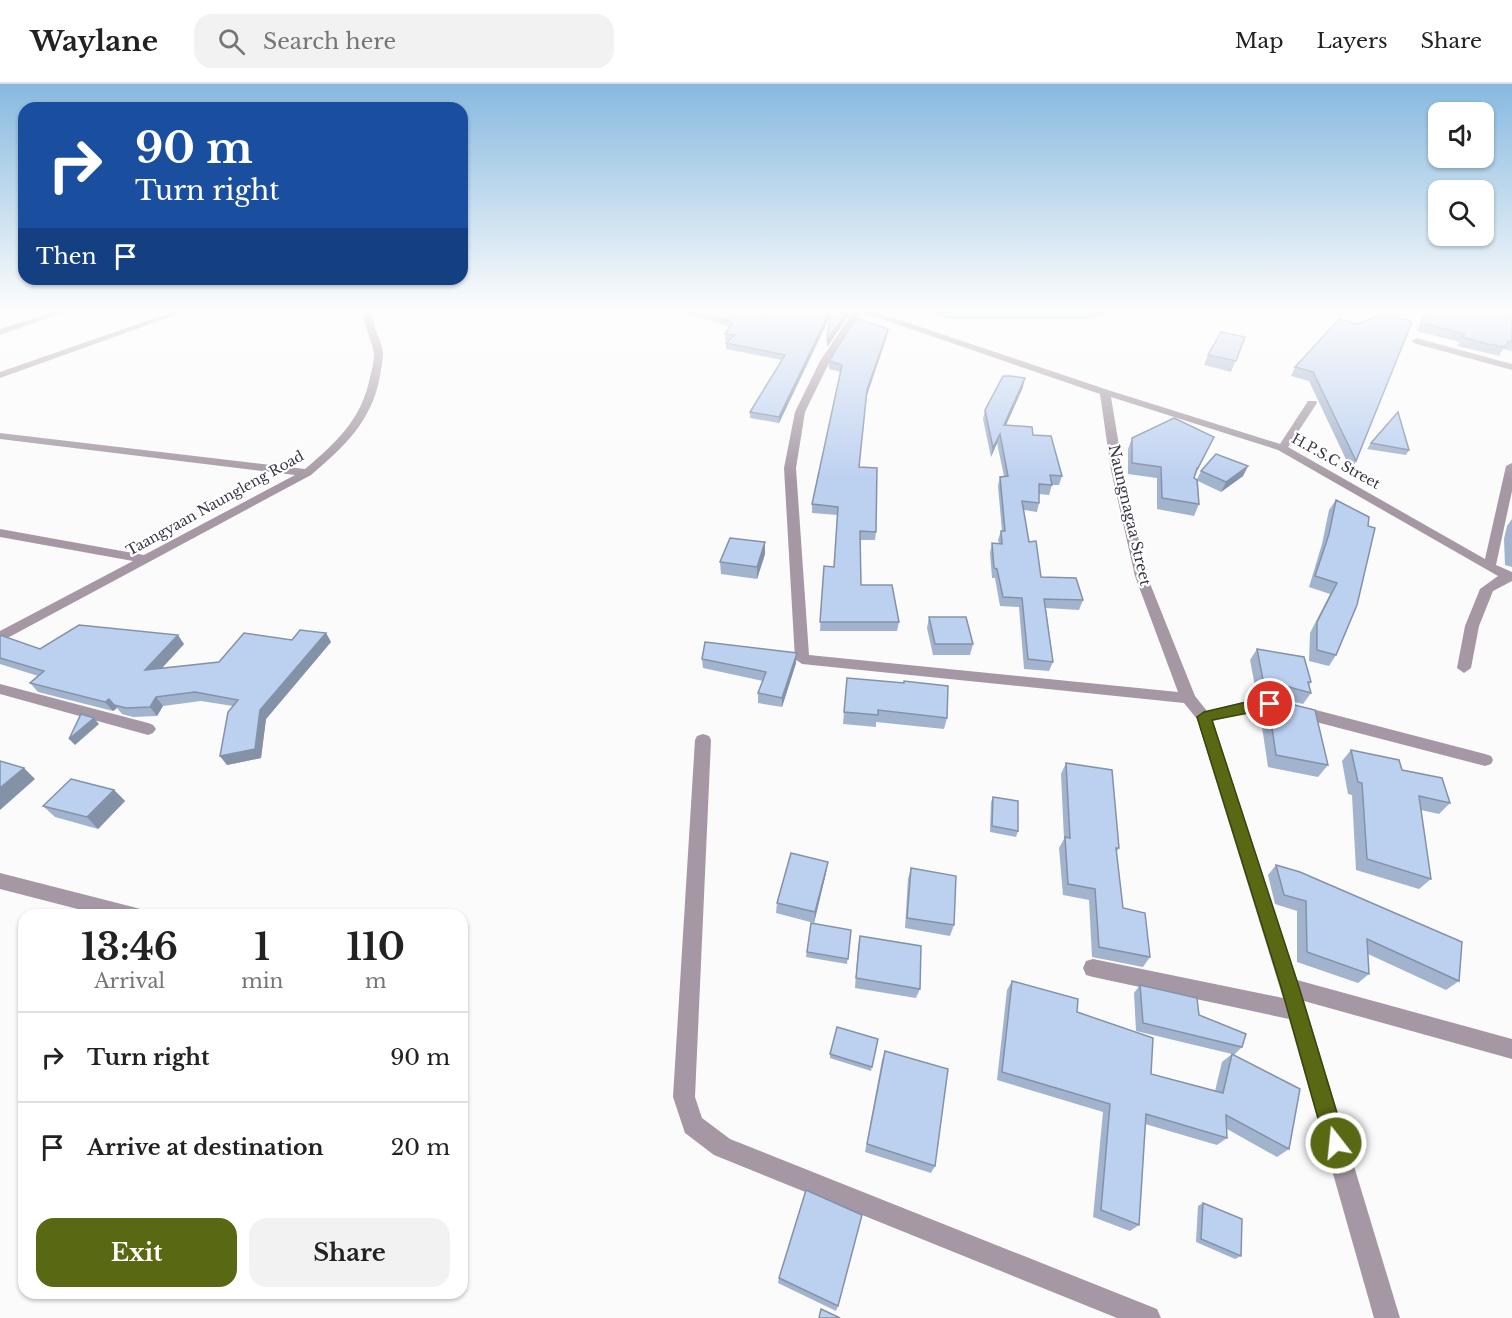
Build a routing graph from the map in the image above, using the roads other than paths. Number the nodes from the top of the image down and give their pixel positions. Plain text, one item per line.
1 (24, 367) edge
2 (377, 367) edge
3 (822, 367) edge
4 (1030, 367) edge
5 (0, 375) edge
6 (1105, 392) junction
7 (1312, 403) dead end
8 (0, 436) edge
9 (1282, 448) junction
10 (1512, 466) edge
11 (307, 473) junction
12 (0, 533) edge
13 (144, 559) junction
14 (1490, 567) junction
15 (1510, 576) edge
16 (0, 637) edge
17 (1464, 668) dead end
18 (0, 689) edge
19 (1188, 699) junction
20 (1204, 717) junction
21 (148, 729) dead end
22 (704, 740) dead end
23 (1485, 760) dead end
24 (0, 881) edge
25 (110, 909) edge
26 (1093, 968) dead end
27 (1290, 987) junction
28 (1297, 1011) junction
29 (1512, 1049) edge
30 (1148, 1318) edge
31 (1387, 1318) edge

1 - 5 street
2 - 11 street, Taangyaan Naungleng Road
3 - 19 street
4 - 6 street, H.P.S.C Street
6 - 9 street, H.P.S.C Street
6 - 19 street, Naungnagaa Street
7 - 9 street
8 - 11 street
9 - 14 street, H.P.S.C Street
10 - 14 street
11 - 13 street, Taangyaan Naungleng Road
12 - 13 street
13 - 16 street, Taangyaan Naungleng Road
14 - 15 street, H.P.S.C Street
15 - 17 street
18 - 21 street
19 - 20 street, Naungnagaa Street
20 - 23 street
20 - 27 street, Naungnagaa Street
22 - 30 street
24 - 25 street
26 - 28 street
27 - 28 street, Naungnagaa Street
27 - 29 street
28 - 31 street, Naungnagaa Street

